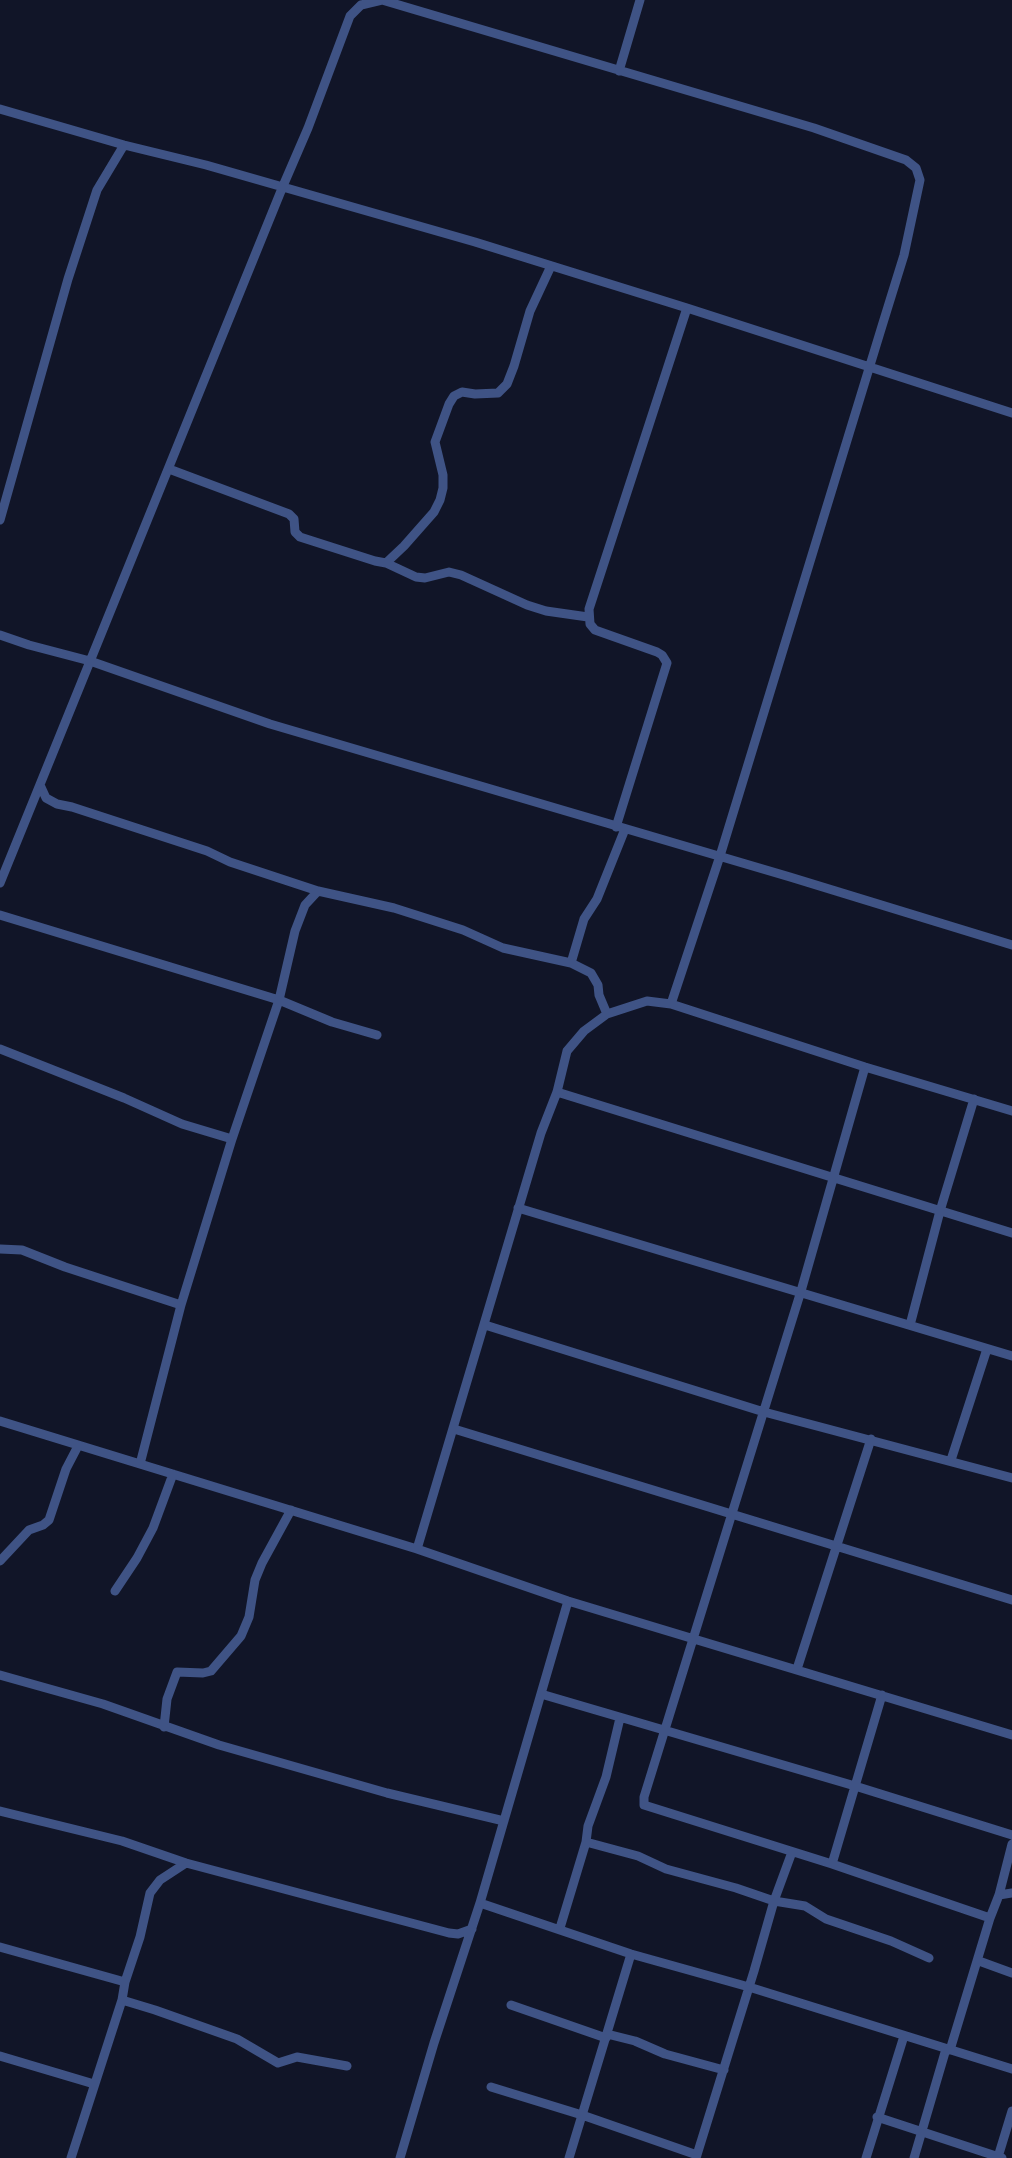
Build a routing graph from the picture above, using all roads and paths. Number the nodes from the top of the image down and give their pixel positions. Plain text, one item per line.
1 (381, 0) edge
2 (640, 0) edge
3 (619, 71) junction
4 (0, 109) edge
5 (124, 145) junction
6 (283, 186) junction
7 (551, 266) junction
8 (687, 308) junction
9 (869, 368) junction
10 (1012, 413) edge
11 (169, 469) junction
12 (0, 520) edge
13 (386, 562) junction
14 (588, 617) junction
15 (0, 635) edge
16 (90, 661) junction
17 (41, 787) junction
18 (621, 828) junction
19 (720, 856) junction
20 (0, 884) edge
21 (318, 891) junction
22 (0, 914) edge
23 (1012, 945) edge
24 (572, 963) junction
25 (279, 1000) junction
26 (672, 1004) junction
27 (607, 1014) junction
28 (377, 1035) dead end
29 (0, 1049) edge
30 (865, 1067) junction
31 (557, 1092) junction
32 (974, 1099) junction
33 (1012, 1111) edge
34 (232, 1139) junction
35 (834, 1177) junction
36 (518, 1208) junction
37 (940, 1211) junction
38 (1012, 1233) edge
39 (0, 1249) edge
40 (801, 1291) junction
41 (181, 1305) junction
42 (485, 1325) junction
43 (910, 1325) junction
44 (987, 1348) junction
45 (1012, 1356) edge
46 (764, 1412) junction
47 (0, 1421) edge
48 (454, 1429) junction
49 (871, 1439) junction
50 (78, 1446) junction
51 (951, 1460) junction
52 (140, 1464) junction
53 (173, 1474) junction
54 (1012, 1478) edge
55 (291, 1510) junction
56 (733, 1514) junction
57 (837, 1547) junction
58 (417, 1549) junction
59 (0, 1561) edge
60 (115, 1591) dead end
61 (1012, 1600) edge
62 (568, 1601) junction
63 (694, 1637) junction
64 (797, 1669) junction
65 (0, 1675) edge
66 (541, 1694) junction
67 (882, 1694) junction
68 (620, 1718) junction
69 (164, 1727) junction
70 (664, 1732) junction
71 (1012, 1735) edge
72 (855, 1786) junction
73 (0, 1811) edge
74 (504, 1821) junction
75 (1012, 1835) edge
76 (586, 1842) junction
77 (1012, 1844) edge
78 (792, 1852) junction
79 (186, 1862) junction
80 (832, 1864) junction
81 (1012, 1893) edge
82 (999, 1894) junction
83 (774, 1901) junction
84 (480, 1903) junction
85 (990, 1918) junction
86 (560, 1928) junction
87 (472, 1929) junction
88 (0, 1947) edge
89 (631, 1954) junction
90 (929, 1958) dead end
91 (979, 1961) junction
92 (1012, 1973) edge
93 (125, 1982) junction
94 (749, 1987) junction
95 (122, 2000) junction
96 (511, 2006) dead end
97 (607, 2036) junction
98 (904, 2036) junction
99 (948, 2049) junction
100 (0, 2056) edge
101 (347, 2066) dead end
102 (724, 2070) junction
103 (1012, 2070) edge
104 (94, 2084) junction
105 (491, 2087) dead end
106 (1012, 2111) edge
107 (582, 2115) junction
108 (877, 2117) junction
109 (922, 2132) junction
110 (697, 2157) edge
111 (1000, 2157) edge
112 (71, 2158) edge
113 (400, 2158) edge
114 (569, 2158) edge
115 (866, 2158) edge
116 (914, 2158) edge

1 - 3 street
1 - 6 street
2 - 3 street
3 - 9 street
4 - 5 street
5 - 6 street
5 - 12 street
6 - 7 street
6 - 11 street
7 - 8 street
7 - 13 street
8 - 9 street
8 - 14 street
9 - 10 street
9 - 19 street
11 - 13 street
11 - 16 street
13 - 14 street
14 - 18 street
15 - 16 street
16 - 17 street
16 - 18 street
17 - 20 street
17 - 21 street
18 - 19 street
18 - 24 street
19 - 23 street
19 - 26 street
21 - 24 street
21 - 25 street
22 - 25 street
24 - 27 street
25 - 28 street
25 - 34 street
26 - 27 street
26 - 30 street
27 - 31 street
29 - 34 street
30 - 32 street
30 - 35 street
31 - 35 street
31 - 36 street
32 - 33 street
32 - 37 street
34 - 41 street
35 - 37 street
35 - 40 street
36 - 40 street
36 - 42 street
37 - 38 street
37 - 43 street
39 - 41 street
40 - 43 street
40 - 46 street
41 - 52 street
42 - 46 street
42 - 48 street
43 - 44 street
44 - 45 street
44 - 51 street
46 - 49 street
46 - 56 street
47 - 50 street
48 - 56 street
48 - 58 street
49 - 51 street
49 - 57 street
50 - 52 street
50 - 59 street
51 - 54 street
52 - 53 street
53 - 55 street
53 - 60 street
55 - 58 street
55 - 69 street
56 - 57 street
56 - 63 street
57 - 61 street
57 - 64 street
58 - 62 street
62 - 63 street
62 - 66 street
63 - 64 street
63 - 70 street
64 - 67 street
65 - 69 street
66 - 68 street
66 - 74 street
67 - 71 street
67 - 72 street
68 - 70 street
68 - 76 street
69 - 74 street
70 - 72 street
70 - 78 street
72 - 75 street
72 - 80 street
73 - 79 street
74 - 84 street
76 - 83 street
76 - 86 street
77 - 82 street
78 - 80 street
78 - 83 street
79 - 87 street
79 - 93 street
80 - 85 street
81 - 82 street
82 - 85 street
83 - 90 street
83 - 94 street
84 - 86 street
84 - 87 street
85 - 91 street
86 - 89 street
87 - 113 street
88 - 93 street
89 - 94 street
89 - 97 street
91 - 92 street
91 - 99 street
93 - 95 street
94 - 98 street
94 - 102 street
95 - 101 street
95 - 104 street
96 - 97 street
97 - 102 street
97 - 107 street
98 - 99 street
98 - 108 street
99 - 103 street
99 - 109 street
100 - 104 street
102 - 110 street
104 - 112 street
105 - 107 street
106 - 111 street
107 - 110 street
107 - 114 street
108 - 109 street
108 - 115 street
109 - 111 street
109 - 116 street

